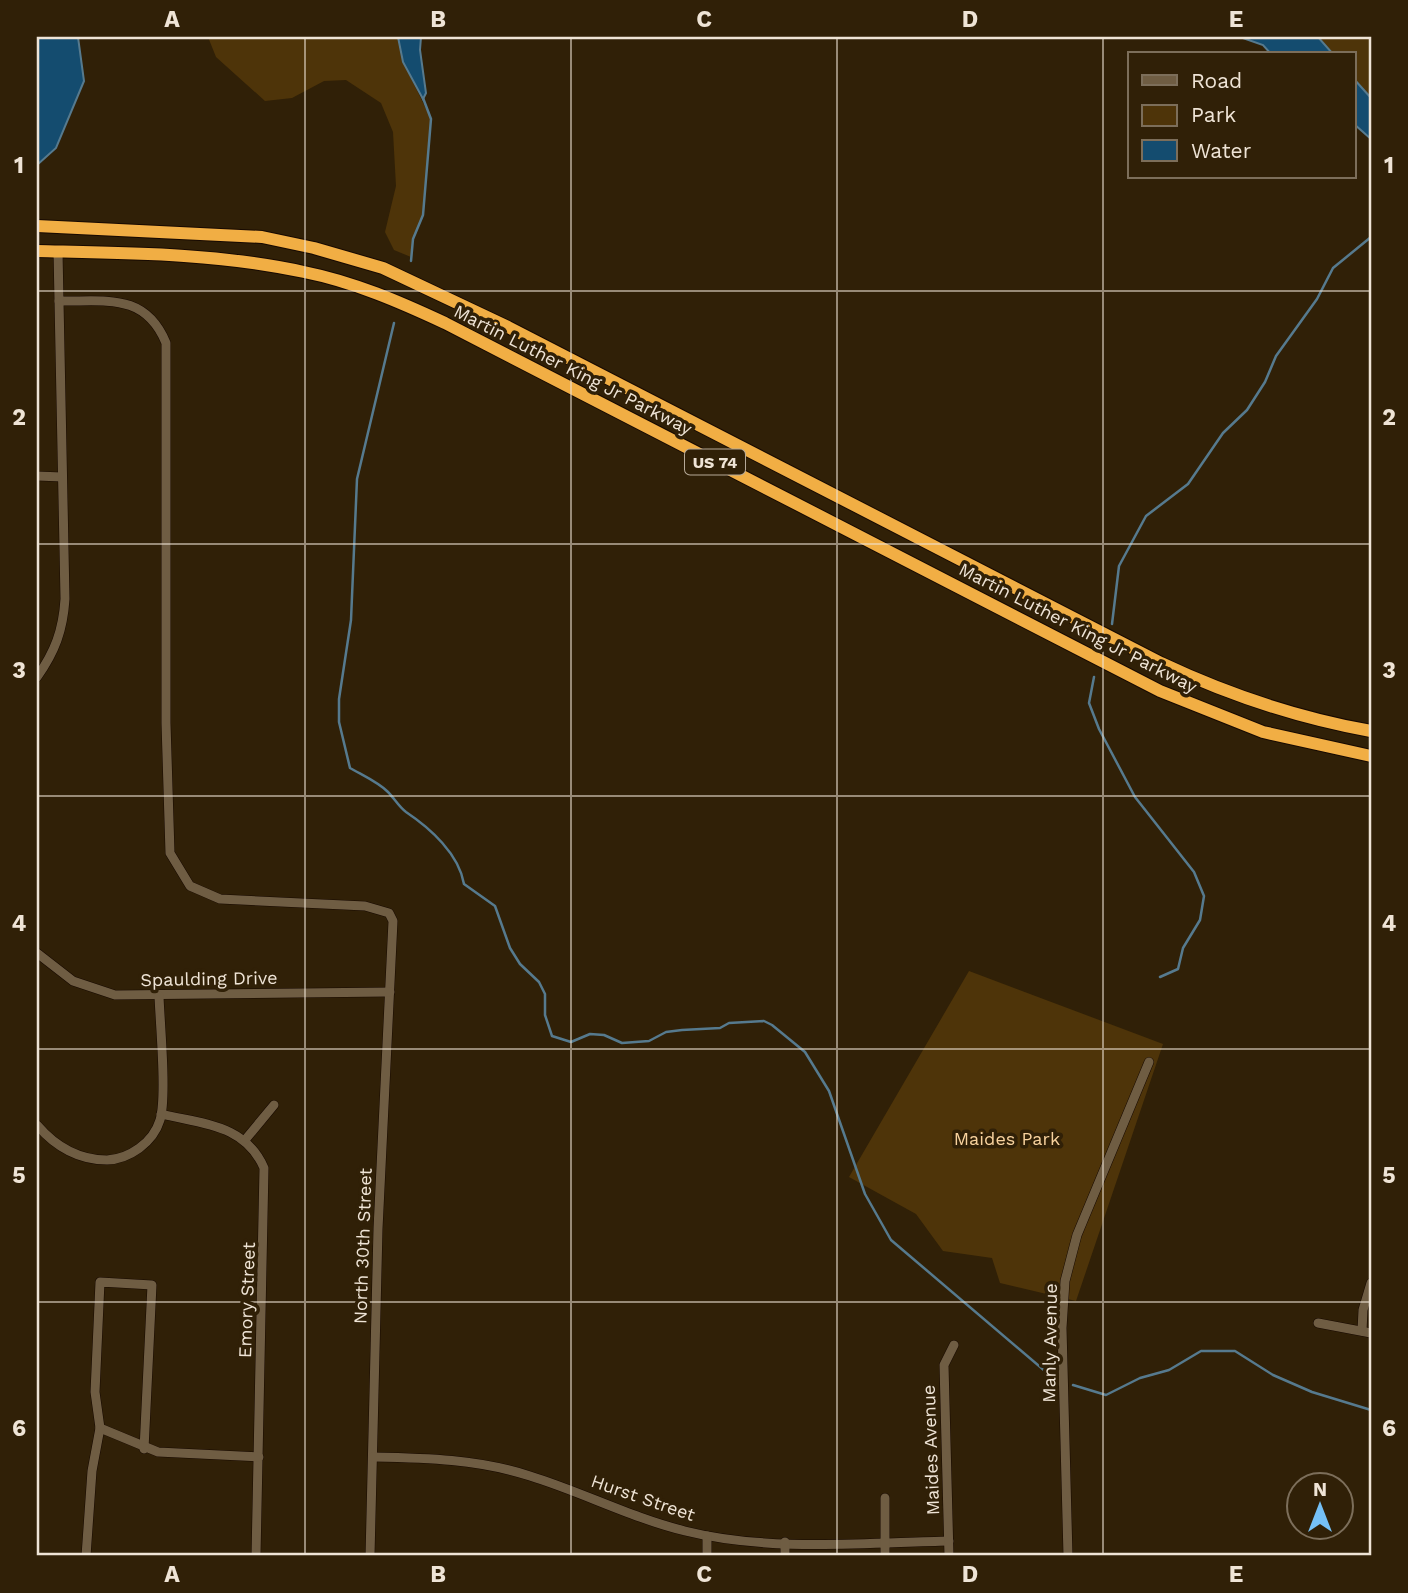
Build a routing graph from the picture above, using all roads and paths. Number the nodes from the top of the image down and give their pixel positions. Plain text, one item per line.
1 (37, 226) edge
2 (37, 251) edge
3 (58, 251) junction
4 (58, 301) junction
5 (37, 476) edge
6 (62, 477) junction
7 (37, 677) edge
8 (1371, 731) edge
9 (1371, 756) edge
10 (37, 955) edge
11 (390, 992) junction
12 (159, 996) junction
13 (1149, 1062) dead end
14 (274, 1105) dead end
15 (161, 1114) junction
16 (37, 1125) edge
17 (245, 1140) junction
18 (1371, 1283) edge
19 (1318, 1323) dead end
20 (1367, 1332) edge
21 (954, 1345) dead end
22 (100, 1428) junction
23 (144, 1449) junction
24 (259, 1457) junction
25 (373, 1457) junction
26 (885, 1498) dead end
27 (707, 1536) junction
28 (949, 1541) junction
29 (785, 1542) junction
30 (885, 1542) junction
31 (86, 1556) edge
32 (256, 1556) edge
33 (370, 1556) edge
34 (707, 1556) edge
35 (785, 1556) edge
36 (885, 1556) edge
37 (949, 1556) edge
38 (1068, 1556) edge

1 - 8 highway, Martin Luther King Jr Parkway / US 74
2 - 3 highway, Martin Luther King Jr Parkway / US 74
3 - 4 street
3 - 9 highway, Martin Luther King Jr Parkway / US 74
4 - 6 street
4 - 11 street, North 30th Street
5 - 6 street
6 - 7 street
10 - 12 street, Spaulding Drive
11 - 12 street, Spaulding Drive
11 - 25 street, North 30th Street
12 - 15 street
13 - 38 street, Manly Avenue
14 - 17 street
15 - 16 street
15 - 17 street
17 - 24 street, Emory Street
18 - 20 street
19 - 20 street
21 - 28 street, Maides Avenue
22 - 23 street
22 - 23 street
22 - 31 street
23 - 24 street
24 - 32 street, Emory Street
25 - 27 street, Hurst Street
25 - 33 street, North 30th Street
26 - 30 street
27 - 29 street, Hurst Street
27 - 34 street
28 - 30 street, Hurst Street
28 - 37 street, Maides Avenue
29 - 30 street, Hurst Street
29 - 35 street
30 - 36 street

